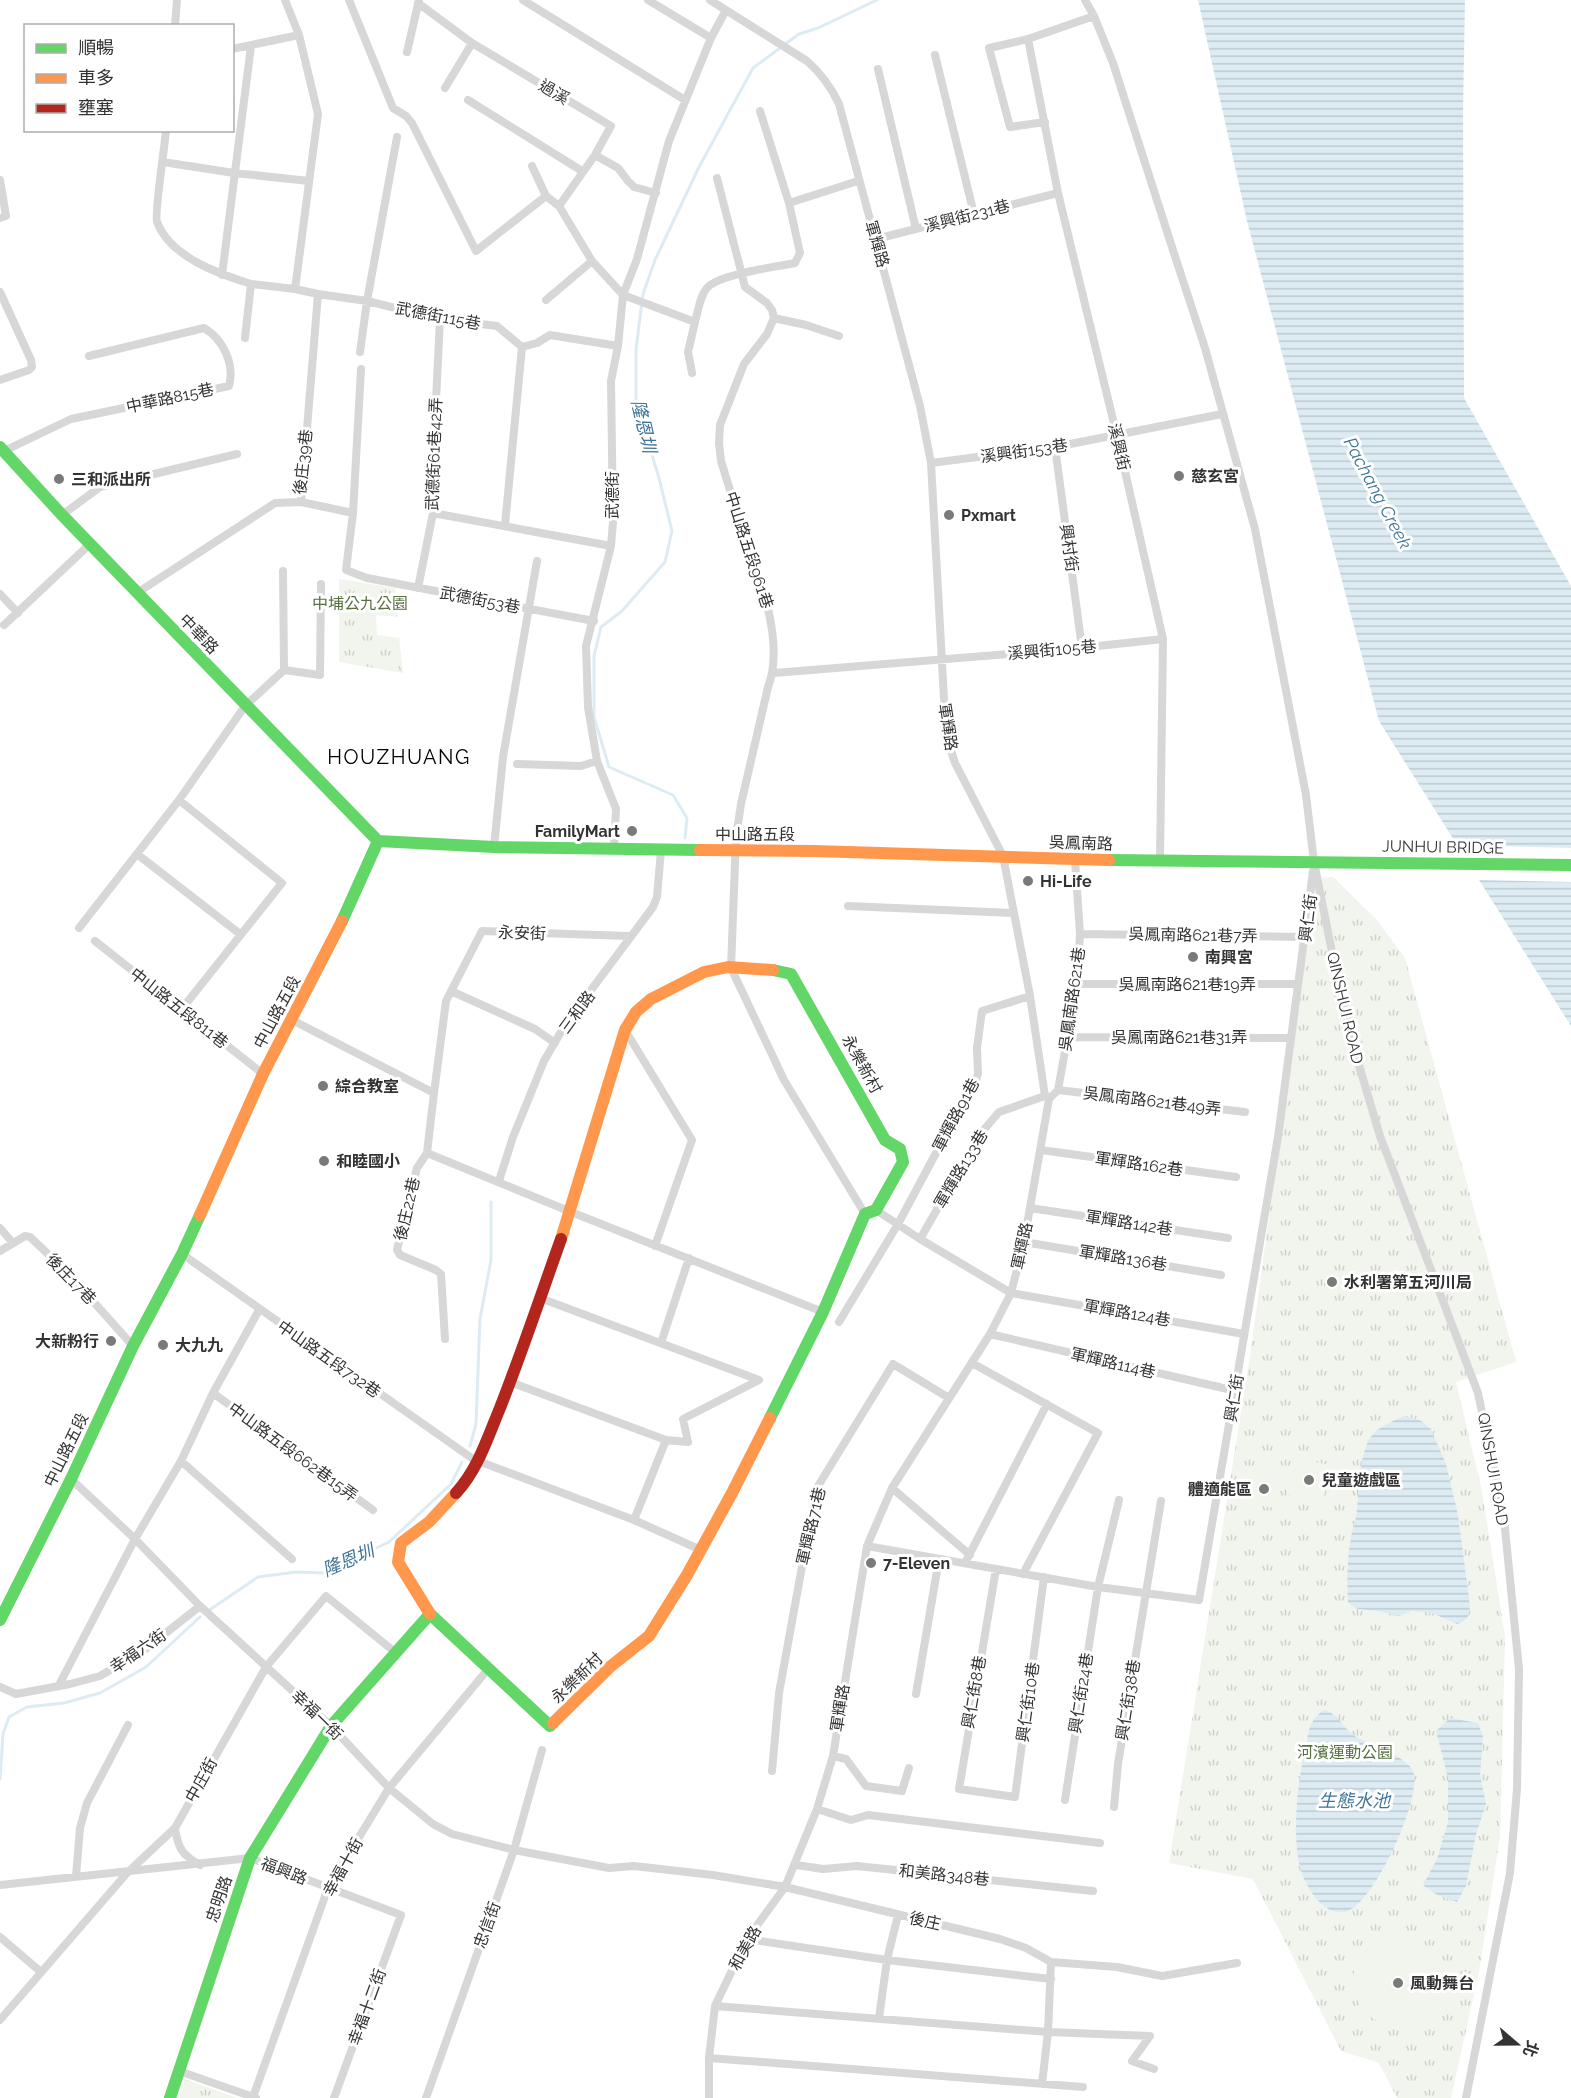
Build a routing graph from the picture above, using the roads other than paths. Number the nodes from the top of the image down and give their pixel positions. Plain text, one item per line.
1 (177, 0) edge
2 (285, 0) edge
3 (349, 0) edge
4 (523, 0) edge
5 (648, 0) edge
6 (710, 0) edge
7 (1085, 0) edge
8 (419, 2) edge
9 (726, 10) junction
10 (1094, 16) junction
11 (175, 24) edge
12 (299, 35) junction
13 (711, 38) junction
14 (1028, 39) junction
15 (472, 43) junction
16 (250, 46) junction
17 (234, 49) edge
18 (407, 52) dead end
19 (935, 55) dead end
20 (878, 69) dead end
21 (445, 88) dead end
22 (468, 100) dead end
23 (685, 100) junction
24 (760, 111) dead end
25 (1045, 122) junction
26 (166, 132) edge
27 (397, 136) dead end
28 (595, 155) junction
29 (163, 162) junction
30 (532, 166) dead end
31 (582, 171) junction
32 (234, 173) junction
33 (717, 178) dead end
34 (0, 180) edge
35 (309, 181) junction
36 (858, 181) junction
37 (656, 193) junction
38 (1058, 193) junction
39 (546, 196) junction
40 (789, 203) junction
41 (559, 206) junction
42 (974, 214) junction
43 (3, 217) edge
44 (916, 229) junction
45 (876, 239) junction
46 (592, 261) junction
47 (742, 273) junction
48 (222, 275) junction
49 (251, 284) junction
50 (295, 289) junction
51 (0, 292) edge
52 (318, 294) junction
53 (623, 295) junction
54 (546, 300) dead end
55 (367, 301) junction
56 (774, 318) junction
57 (440, 319) junction
58 (695, 322) junction
59 (839, 336) dead end
60 (245, 338) dead end
61 (618, 346) junction
62 (522, 347) junction
63 (360, 352) dead end
64 (89, 356) dead end
65 (361, 369) dead end
66 (692, 373) dead end
67 (0, 380) edge
68 (1222, 414) junction
69 (1117, 436) junction
70 (1055, 447) junction
71 (2, 449) edge
72 (237, 454) dead end
73 (931, 463) junction
74 (301, 502) junction
75 (353, 513) junction
76 (433, 513) junction
77 (62, 515) junction
78 (505, 525) junction
79 (90, 544) junction
80 (611, 546) junction
81 (537, 561) dead end
82 (283, 571) dead end
83 (321, 584) dead end
84 (418, 588) junction
85 (137, 593) junction
86 (0, 594) edge
87 (529, 609) junction
88 (18, 613) junction
89 (594, 621) junction
90 (4, 625) dead end
91 (1163, 639) junction
92 (1082, 648) junction
93 (940, 660) junction
94 (284, 670) junction
95 (774, 673) junction
96 (245, 705) junction
97 (597, 761) junction
98 (517, 764) dead end
99 (178, 801) junction
100 (378, 841) junction
101 (494, 847) junction
102 (614, 848) junction
103 (661, 850) junction
104 (735, 850) junction
105 (847, 853) joint
106 (137, 854) junction
107 (1003, 856) junction
108 (1075, 860) junction
109 (1160, 861) junction
110 (1314, 862) junction
111 (1571, 865) edge
112 (848, 906) dead end
113 (1013, 913) junction
114 (79, 928) dead end
115 (240, 934) junction
116 (1080, 934) junction
117 (630, 936) junction
118 (1306, 937) junction
119 (95, 941) dead end
120 (730, 969) junction
121 (1077, 984) junction
122 (1298, 984) junction
123 (451, 991) junction
124 (1030, 996) junction
125 (181, 1010) junction
126 (292, 1020) junction
127 (625, 1030) junction
128 (1068, 1037) junction
129 (1291, 1038) junction
130 (555, 1043) junction
131 (263, 1074) junction
132 (1058, 1090) junction
133 (434, 1093) junction
134 (1047, 1098) junction
135 (1245, 1112) dead end
136 (1041, 1150) junction
137 (428, 1153) junction
138 (1236, 1177) dead end
139 (499, 1181) junction
140 (1030, 1208) junction
141 (571, 1212) junction
142 (871, 1212) junction
143 (898, 1224) junction
144 (0, 1228) edge
145 (1228, 1238) dead end
146 (920, 1239) junction
147 (1024, 1242) junction
148 (13, 1243) junction
149 (655, 1246) junction
150 (0, 1251) edge
151 (182, 1254) junction
152 (689, 1258) junction
153 (1221, 1275) dead end
154 (1011, 1293) junction
155 (540, 1298) junction
156 (259, 1310) junction
157 (823, 1312) junction
158 (839, 1322) dead end
159 (990, 1334) junction
160 (1244, 1334) junction
161 (445, 1338) dead end
162 (661, 1343) junction
163 (133, 1346) junction
164 (972, 1363) junction
165 (510, 1382) junction
166 (1236, 1391) junction
167 (213, 1394) junction
168 (949, 1398) junction
169 (1047, 1404) junction
170 (666, 1440) junction
171 (181, 1461) junction
172 (478, 1462) junction
173 (71, 1479) junction
174 (892, 1488) junction
175 (1119, 1500) dead end
176 (1161, 1501) dead end
177 (373, 1510) dead end
178 (634, 1520) junction
179 (135, 1539) junction
180 (867, 1546) junction
181 (701, 1550) junction
182 (292, 1559) dead end
183 (939, 1559) junction
184 (968, 1559) junction
185 (996, 1569) junction
186 (1023, 1574) junction
187 (1044, 1577) junction
188 (1098, 1587) junction
189 (1145, 1594) junction
190 (200, 1606) junction
191 (430, 1614) junction
192 (0, 1620) edge
193 (396, 1653) junction
194 (266, 1667) junction
195 (489, 1668) junction
196 (59, 1685) junction
197 (0, 1687) edge
198 (916, 1694) dead end
199 (128, 1725) dead end
200 (331, 1726) junction
201 (542, 1750) dead end
202 (833, 1756) junction
203 (909, 1768) dead end
204 (772, 1771) dead end
205 (389, 1788) junction
206 (984, 1793) joint
207 (1065, 1800) dead end
208 (1114, 1807) dead end
209 (817, 1809) junction
210 (175, 1828) junction
211 (1100, 1843) dead end
212 (514, 1850) junction
213 (250, 1858) junction
214 (796, 1864) junction
215 (200, 1865) junction
216 (609, 1868) joint
217 (127, 1873) junction
218 (76, 1876) junction
219 (0, 1885) edge
220 (785, 1887) junction
221 (328, 1888) junction
222 (1093, 1891) dead end
223 (401, 1915) joint
224 (898, 1915) junction
225 (0, 1937) edge
226 (747, 1939) junction
227 (887, 1960) junction
228 (1051, 1962) junction
229 (1237, 1962) dead end
230 (41, 1972) junction
231 (1051, 1978) junction
232 (715, 2006) junction
233 (879, 2018) junction
234 (0, 2020) edge
235 (1048, 2032) junction
236 (709, 2058) junction
237 (1154, 2069) dead end
238 (179, 2071) junction
239 (1042, 2084) junction
240 (1083, 2087) dead end
241 (170, 2098) edge
242 (255, 2098) edge
243 (334, 2098) edge
244 (426, 2098) edge
245 (710, 2098) edge
246 (1466, 2098) edge

1 - 11 street
2 - 12 street
3 - 39 street
4 - 23 street
5 - 13 street
6 - 9 street, 軍輝路
7 - 10 street
8 - 15 street, 過溪
8 - 18 street
9 - 13 street, 武德街
9 - 36 street, 軍輝路
10 - 14 street
10 - 68 street
12 - 16 street
12 - 35 street
13 - 23 street, 武德街
14 - 25 street, 溪興街
14 - 25 street
15 - 21 street
15 - 28 street, 過溪
16 - 17 street
16 - 32 street
19 - 42 street
20 - 44 street
22 - 31 street
23 - 37 street, 武德街
24 - 40 street
25 - 38 street, 溪興街
26 - 29 street
27 - 55 street
28 - 31 street, 過溪
28 - 37 street
29 - 32 street
29 - 48 street
30 - 39 street
31 - 41 street, 過溪
32 - 35 street
32 - 48 street
33 - 47 street
34 - 43 street
35 - 50 street
36 - 40 street
36 - 45 street, 軍輝路
37 - 53 street, 武德街
38 - 42 street, 溪興街231巷
38 - 69 street, 溪興街
39 - 41 street
40 - 47 street
41 - 46 street
42 - 44 street, 溪興街231巷
44 - 45 street, 溪興街231巷
45 - 73 street, 軍輝路
46 - 53 street
46 - 54 street
47 - 56 street
47 - 58 street
48 - 49 street
49 - 50 street
49 - 60 street
50 - 52 street
51 - 67 street
52 - 55 street, 武德街115巷
52 - 74 street, 後庄39巷
53 - 58 street
53 - 61 street, 武德街
55 - 57 street, 武德街115巷
55 - 63 street
56 - 59 street
56 - 95 street, 中山路五段961巷
57 - 62 street, 武德街115巷
57 - 76 street, 武德街61巷42弄
58 - 66 street
61 - 62 street
61 - 80 street, 武德街
62 - 78 street
64 - 71 street, 中華路815巷
65 - 75 street
68 - 69 street, 溪興街153巷
68 - 110 street
69 - 70 street, 溪興街153巷
69 - 91 street, 溪興街
70 - 73 street, 溪興街153巷
70 - 92 street, 興村街
71 - 77 main road, 中華路
72 - 77 street
73 - 93 street, 軍輝路
74 - 75 street
74 - 85 street, 後庄39巷
75 - 84 street, 武德街53巷
76 - 78 street
76 - 84 street, 武德街61巷42弄
77 - 79 main road, 中華路
78 - 80 street
79 - 85 main road, 中華路
79 - 88 street
80 - 89 street, 武德街
81 - 87 street
82 - 94 street
83 - 94 street
84 - 87 street, 武德街53巷
85 - 96 main road, 中華路
86 - 88 street
87 - 89 street, 武德街53巷
87 - 101 street
88 - 90 street
89 - 97 street, 武德街
91 - 92 street, 溪興街105巷
91 - 109 street, 溪興街
92 - 93 street, 溪興街105巷
93 - 95 street
93 - 107 street, 軍輝路
94 - 96 street
95 - 104 street, 中山路五段961巷
96 - 99 street
96 - 100 main road, 中華路
97 - 98 street
97 - 102 street, 武德街
99 - 106 street
99 - 115 street
100 - 101 main road, 中山路五段
100 - 126 main road, 中山路五段
101 - 102 main road, 中山路五段
102 - 103 main road, 中山路五段
103 - 104 main road, 中山路五段
103 - 117 street, 三和路
104 - 105 main road, 中山路五段
104 - 120 street
105 - 107 main road, 吳鳳南路
106 - 114 street
106 - 115 street
107 - 108 main road, 吳鳳南路
107 - 113 street, 軍輝路
108 - 109 main road, 吳鳳南路
108 - 116 street, 吳鳳南路621巷
109 - 110 main road, 吳鳳南路
110 - 111 main road, JUNHUI BRIDGE
110 - 118 street, 興仁街
110 - 246 street, QINSHUI ROAD
112 - 113 street
113 - 124 street, 軍輝路
115 - 125 street
116 - 118 street, 吳鳳南路621巷7弄
116 - 121 street, 吳鳳南路621巷
117 - 123 street, 永安街
117 - 130 street, 三和路
118 - 122 street, 興仁街
119 - 125 street, 中山路五段811巷
120 - 127 main road, 永樂新村
120 - 142 street
120 - 142 main road, 永樂新村
121 - 122 street, 吳鳳南路621巷19弄
121 - 128 street, 吳鳳南路621巷
122 - 129 street, 興仁街
123 - 130 street
123 - 133 street, 後庄22巷
124 - 134 street, 軍輝路
124 - 143 street, 軍輝路91巷
125 - 131 street, 中山路五段811巷
126 - 131 main road, 中山路五段
126 - 133 street
127 - 141 main road, 永樂新村
127 - 149 street
128 - 129 street, 吳鳳南路621巷31弄
128 - 132 street, 吳鳳南路621巷
129 - 160 street, 興仁街
130 - 139 street, 三和路
131 - 151 main road, 中山路五段
132 - 134 street
132 - 135 street, 吳鳳南路621巷49弄
133 - 137 street, 後庄22巷
134 - 136 street, 軍輝路
134 - 146 street, 軍輝路133巷
136 - 138 street, 軍輝路162巷
136 - 140 street, 軍輝路
137 - 139 street
137 - 161 street, 後庄22巷
139 - 141 street
140 - 145 street, 軍輝路142巷
140 - 147 street, 軍輝路
141 - 149 street
141 - 155 main road, 永樂新村
142 - 143 street
142 - 157 main road, 永樂新村
143 - 146 street
143 - 158 street, 軍輝路91巷
144 - 148 street
146 - 154 street
147 - 153 street, 軍輝路136巷
147 - 154 street, 軍輝路
148 - 150 street
148 - 163 street, 後庄17巷
149 - 152 street
151 - 156 street, 中山路五段732巷
151 - 163 main road, 中山路五段
152 - 157 street
152 - 162 street
154 - 159 street, 軍輝路
154 - 160 street, 軍輝路124巷
155 - 162 street
155 - 165 main road, 永樂新村
156 - 167 street, 中山路五段662巷15弄
156 - 172 street, 中山路五段732巷
157 - 181 main road, 永樂新村
159 - 164 street, 軍輝路
159 - 166 street, 軍輝路114巷
160 - 166 street, 興仁街
162 - 170 street
163 - 173 main road, 中山路五段
164 - 168 street, 軍輝路
164 - 169 street
165 - 170 street
165 - 172 main road, 永樂新村
166 - 189 street, 興仁街
167 - 171 street, 中山路五段662巷15弄
167 - 177 street, 中山路五段662巷15弄
168 - 174 street, 軍輝路
168 - 204 street, 軍輝路71巷
169 - 184 street
169 - 186 street
170 - 178 street
171 - 179 street, 中山路五段662巷15弄
171 - 182 street
172 - 178 street
172 - 191 main road, 永樂新村
173 - 179 street, 幸福一街
173 - 192 main road, 中山路五段
174 - 180 street, 軍輝路
174 - 184 street
175 - 188 street, 興仁街24巷
176 - 189 street, 興仁街38巷
178 - 181 street
179 - 190 street, 幸福一街
179 - 196 street, 中山路五段662巷15弄
180 - 183 street, 興仁街
180 - 202 street, 軍輝路
181 - 195 main road, 永樂新村
183 - 184 street, 興仁街
183 - 198 street
184 - 185 street, 興仁街
185 - 186 street, 興仁街
185 - 206 street, 興仁街8巷
186 - 187 street, 興仁街
187 - 188 street, 興仁街
187 - 206 street, 興仁街10巷
188 - 189 street, 興仁街
188 - 207 street, 興仁街24巷
189 - 208 street, 興仁街38巷
190 - 194 street, 幸福一街
190 - 196 street, 幸福六街
191 - 193 main road
191 - 195 main road, 永樂新村
193 - 194 street, 中庄街
193 - 200 main road
194 - 200 street, 幸福一街
194 - 210 street, 中庄街
195 - 205 street, 幸福十街
196 - 197 street, 幸福六街
199 - 218 street
200 - 205 street, 幸福一街
200 - 213 main road, 忠明路
201 - 212 street, 忠信街
202 - 203 street
202 - 209 street, 軍輝路
205 - 212 street, 幸福一街
205 - 221 street, 幸福十街
209 - 211 street
209 - 214 street, 和美路
210 - 215 street
210 - 217 street, 中庄街
212 - 216 street, 幸福一街
212 - 244 street, 忠信街
213 - 215 street, 福興路
213 - 221 street, 福興路
213 - 238 main road, 忠明路
214 - 220 street, 和美路
214 - 222 street, 和美路348巷
215 - 217 street, 福興路
216 - 220 street, 後庄
217 - 218 street, 福興路
217 - 230 street, 中庄街
218 - 219 street, 福興路
220 - 224 street, 後庄
220 - 226 street, 和美路
221 - 223 street, 福興路
221 - 242 street, 幸福十街
223 - 243 street, 幸福十二街
224 - 227 street
224 - 228 street, 後庄
225 - 230 street
226 - 227 street
226 - 232 street, 和美路
227 - 231 street
227 - 233 street
228 - 229 street, 後庄
228 - 231 street
230 - 234 street, 中庄街
231 - 235 street
232 - 233 street
232 - 236 street, 和美路
233 - 235 street
235 - 237 street
235 - 239 street
236 - 239 street
236 - 245 street, 和美路
238 - 241 main road, 忠明路
238 - 242 street
239 - 240 street

